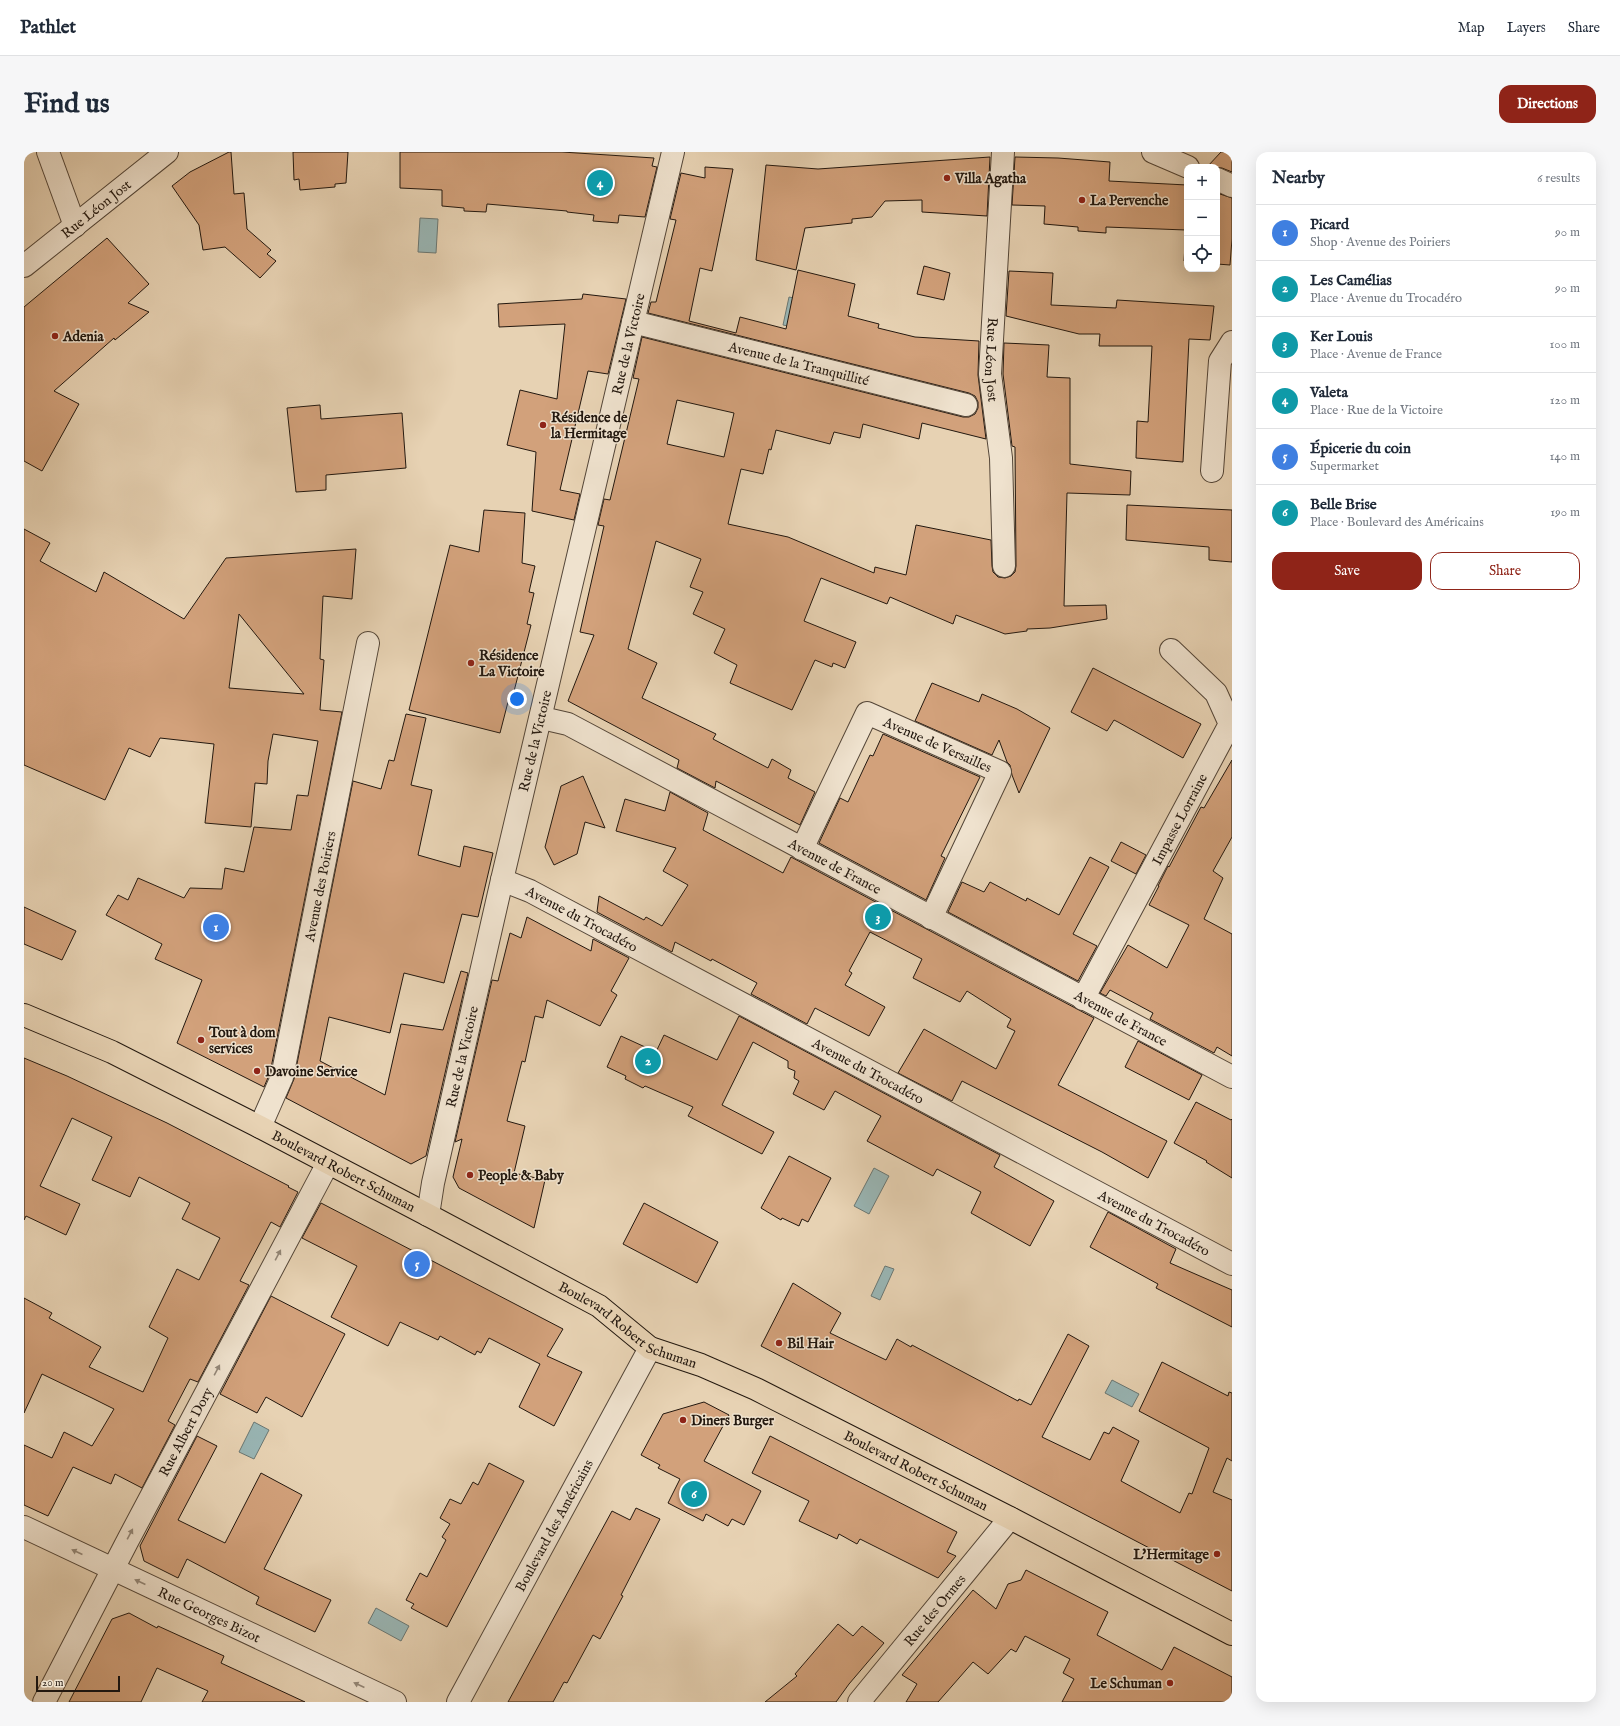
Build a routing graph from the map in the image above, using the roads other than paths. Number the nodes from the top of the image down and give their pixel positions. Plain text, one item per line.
1 (48, 152) edge
2 (167, 152) edge
3 (673, 152) edge
4 (1003, 152) edge
5 (1153, 152) edge
6 (1184, 165) edge
7 (1220, 180) edge
8 (1232, 186) edge
9 (75, 226) junction
10 (24, 266) edge
11 (633, 322) junction
12 (1232, 342) edge
13 (966, 405) dead end
14 (1212, 471) dead end
15 (1004, 566) dead end
16 (368, 643) dead end
17 (1172, 650) dead end
18 (542, 718) junction
19 (802, 849) junction
20 (502, 880) junction
21 (931, 918) junction
22 (1083, 999) junction
23 (24, 1015) edge
24 (1232, 1077) edge
25 (260, 1127) junction
26 (328, 1163) junction
27 (428, 1215) junction
28 (1232, 1264) edge
29 (650, 1348) junction
30 (1010, 1518) junction
31 (24, 1527) edge
32 (112, 1569) junction
33 (1232, 1634) edge
34 (44, 1702) edge
35 (394, 1702) edge
36 (458, 1702) edge
37 (859, 1702) edge

1 - 9 street
2 - 9 street, Rue Léon Jost
3 - 11 street, Rue de la Victoire
4 - 15 street, Rue Léon Jost
5 - 6 street
7 - 8 street
9 - 10 street, Rue Léon Jost
11 - 13 street, Avenue de la Tranquillité
11 - 18 street, Rue de la Victoire
12 - 14 street
16 - 25 street, Avenue des Poiriers
17 - 22 street, Impasse Lorraine
18 - 19 street, Avenue de France
18 - 20 street, Rue de la Victoire
19 - 21 street, Avenue de France
19 - 21 street, Avenue de Versailles
20 - 27 street, Rue de la Victoire
20 - 28 street, Avenue du Trocadéro
21 - 22 street, Avenue de France
22 - 24 street, Avenue de France
23 - 25 main road, Boulevard Robert Schuman
25 - 26 main road, Boulevard Robert Schuman
26 - 27 main road, Boulevard Robert Schuman
32 -> 26 street, Rue Albert Dory
27 - 29 main road, Boulevard Robert Schuman
29 - 30 main road, Boulevard Robert Schuman
29 - 36 street, Boulevard des Américains
30 - 33 main road, Boulevard Robert Schuman
30 - 37 street, Rue des Ormes
32 -> 31 street, Rue Georges Bizot
32 - 34 street, Rue Albert Dory
35 -> 32 street, Rue Georges Bizot

